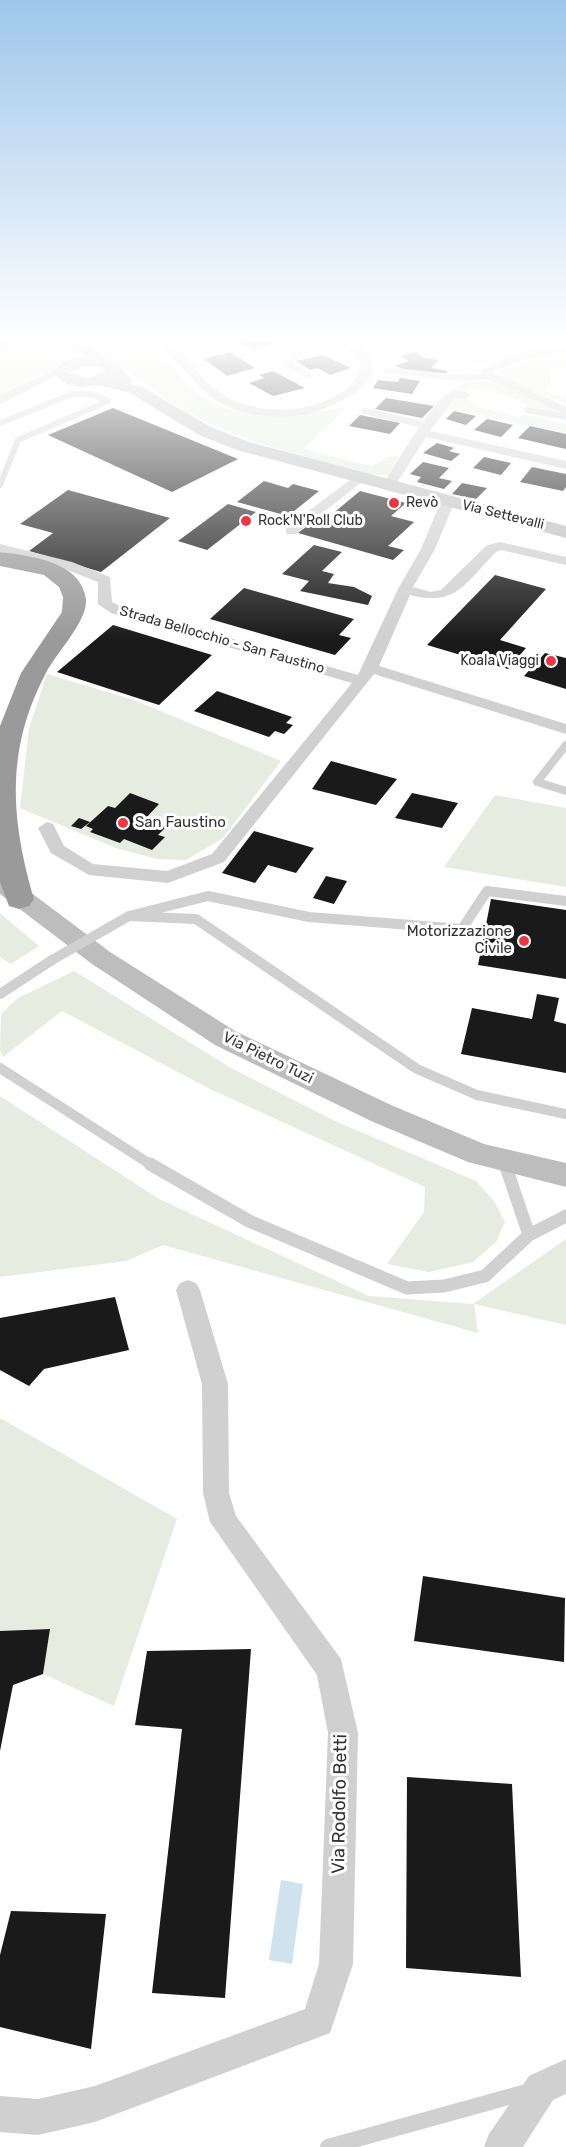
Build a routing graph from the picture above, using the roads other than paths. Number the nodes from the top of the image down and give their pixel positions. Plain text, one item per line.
1 (20, 439) edge
2 (229, 439) edge
3 (420, 439) edge
4 (463, 439) edge
5 (566, 465) edge
6 (358, 478) junction
7 (0, 485) edge
8 (388, 486) junction
9 (448, 501) junction
10 (291, 531) dead end
11 (566, 532) edge
12 (0, 548) edge
13 (566, 561) edge
14 (7, 562) edge
15 (405, 589) junction
16 (366, 675) junction
17 (566, 729) edge
18 (6, 737) edge
19 (566, 745) edge
20 (2, 774) edge
21 (566, 791) edge
22 (47, 828) dead end
23 (10, 890) edge
24 (566, 901) edge
25 (129, 916) junction
26 (0, 994) edge
27 (0, 1068) edge
28 (566, 1114) edge
29 (504, 1160) junction
30 (566, 1175) edge
31 (566, 1216) edge
32 (529, 1235) junction
33 (188, 1290) dead end
34 (554, 2082) edge
35 (0, 2114) edge
36 (328, 2147) edge
37 (502, 2147) edge

1 - 7 lane
2 - 6 main road, Via Settevalli
3 - 8 street
4 - 5 street
6 - 8 main road, Via Settevalli
6 - 10 street
8 - 9 main road, Via Settevalli
9 - 11 main road, Via Settevalli
9 - 15 street
12 - 16 street, Strada Bellocchio - San Faustino
13 - 15 street
14 - 18 highway
15 - 16 street
16 - 17 street
16 - 22 street
18 - 20 highway
19 - 21 lane
20 - 23 highway
23 - 29 main road, Via Pietro Tuzi
24 - 25 lane
25 - 26 lane, bridge
25 - 28 lane
27 - 32 lane
29 - 30 main road, Via Pietro Tuzi
29 - 32 lane
31 - 32 lane
33 - 35 street, Via Rodolfo Betti
34 - 36 lane
34 - 37 street

